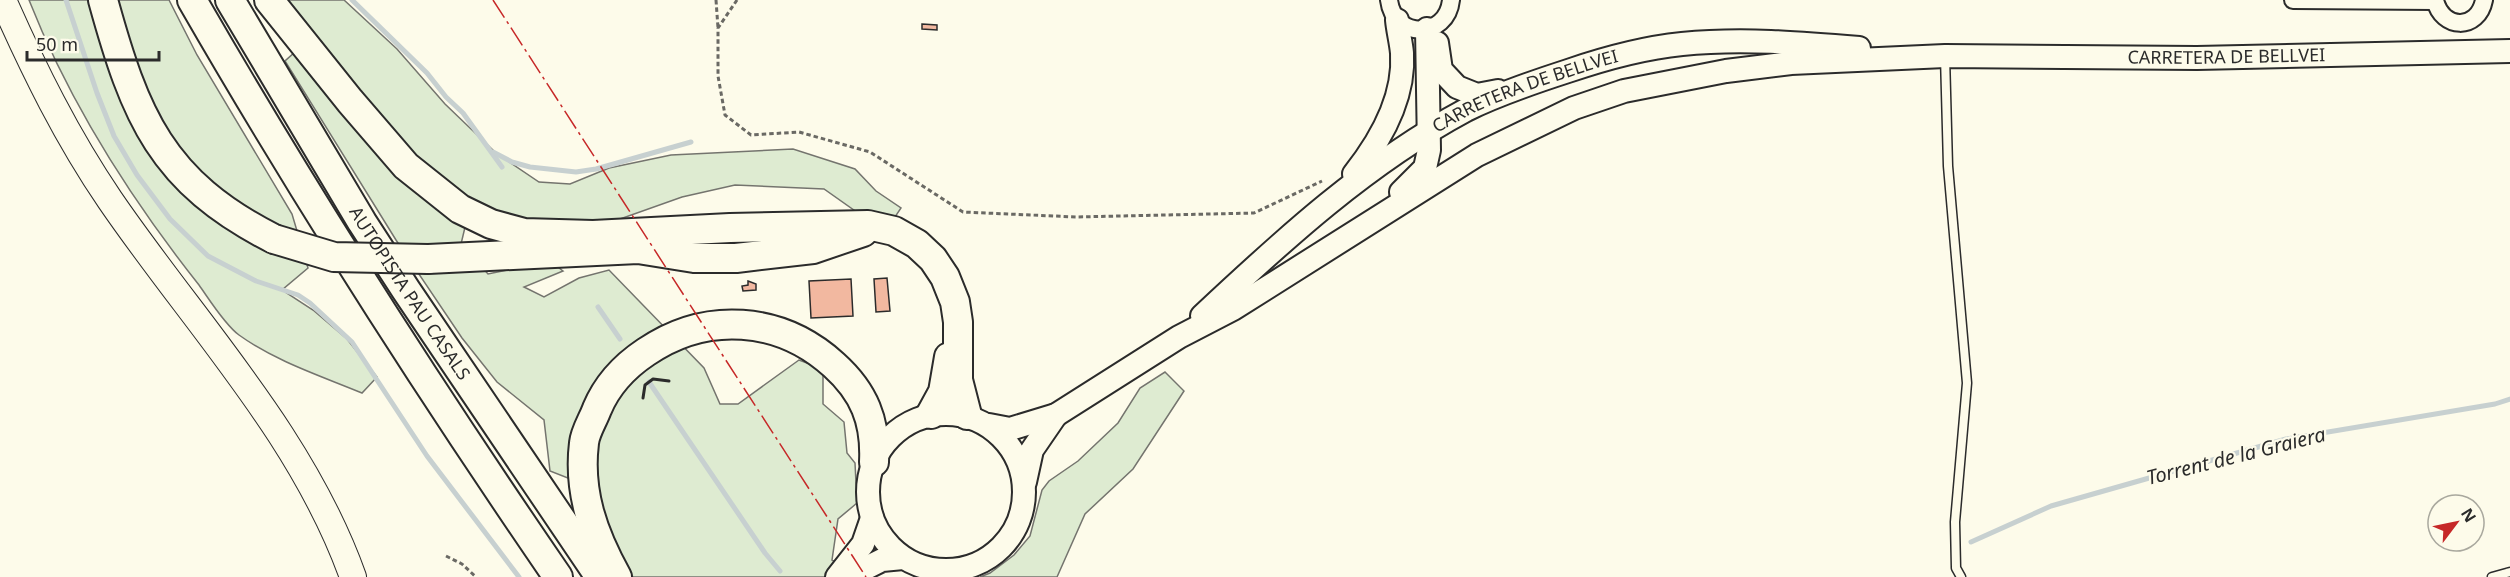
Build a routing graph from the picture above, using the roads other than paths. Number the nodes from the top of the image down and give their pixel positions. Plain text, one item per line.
1 (3, 0) edge
2 (103, 0) edge
3 (192, 0) edge
4 (230, 0) edge
5 (269, 0) edge
6 (1451, 0) edge
7 (2293, 0) edge
8 (2435, 0) edge
9 (2484, 0) edge
10 (1393, 10) edge
11 (1433, 27) junction
12 (2510, 51) edge
13 (1945, 56) junction
14 (1538, 81) junction
15 (1429, 132) junction
16 (1330, 188) junction
17 (1322, 253) junction
18 (1179, 337) junction
19 (931, 414) junction
20 (1056, 415) junction
21 (978, 420) junction
22 (874, 462) junction
23 (1025, 482) junction
24 (872, 518) junction
25 (903, 558) junction
26 (2510, 572) edge
27 (353, 577) edge
28 (558, 577) edge
29 (600, 577) edge
30 (617, 577) edge
31 (837, 577) edge
32 (848, 577) edge
33 (1961, 577) edge
34 (2492, 577) edge

1 - 27 main road
2 - 19 highway, bridge
3 - 28 highway, AUTOPISTA PAU CASALS
4 - 29 highway, AUTOPISTA PAU CASALS
5 - 21 highway
6 - 11 street
7 - 8 street
8 - 9 street
10 - 11 street
10 - 16 main road
11 - 14 main road
11 - 15 main road
12 - 13 main road, CARRETERA DE BELLVEI
13 - 14 main road, CARRETERA DE BELLVEI
13 - 17 main road, CARRETERA DE BELLVEI
13 - 33 lane
14 - 15 main road, CARRETERA DE BELLVEI
15 - 16 main road, CARRETERA DE BELLVEI
15 - 17 main road
16 - 18 main road, CARRETERA DE BELLVEI
17 - 18 main road, CARRETERA DE BELLVEI
18 - 20 main road, CARRETERA DE BELLVEI
19 - 21 main road
19 - 22 main road
20 - 21 main road, CARRETERA DE BELLVEI
20 - 23 main road, CARRETERA DE BELLVEI
21 - 23 main road
22 - 24 main road
22 - 30 highway
23 - 25 main road
24 - 25 main road
24 - 31 main road
25 - 32 main road
26 - 34 lane

